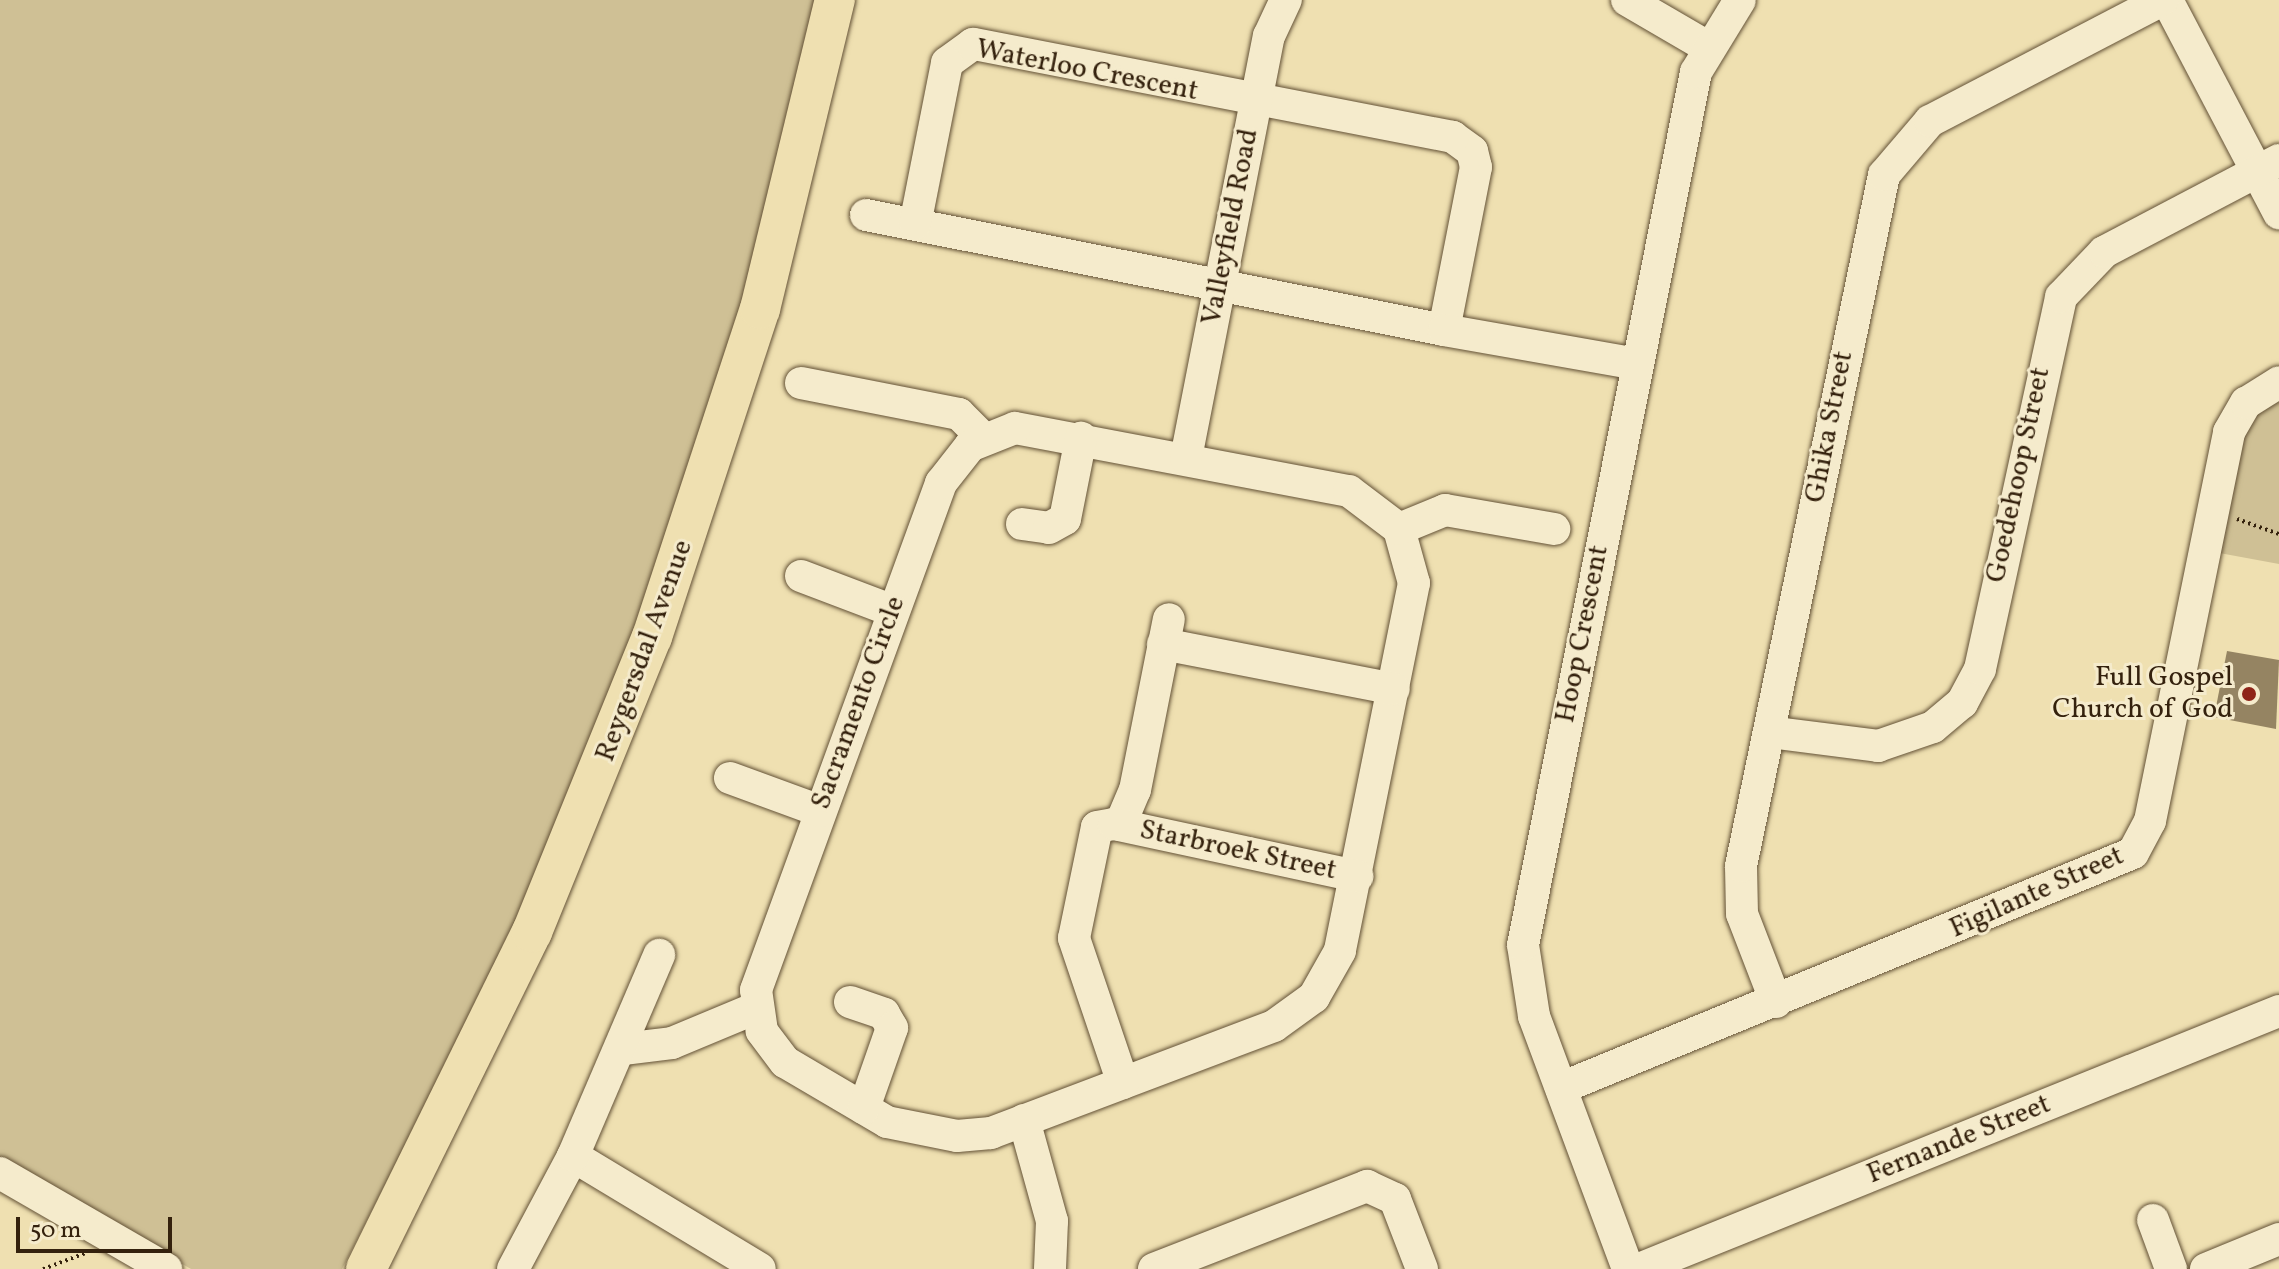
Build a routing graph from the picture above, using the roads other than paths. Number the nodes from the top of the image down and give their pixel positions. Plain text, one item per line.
1 (835, 0) edge
2 (1286, 0) edge
3 (1627, 0) edge
4 (1740, 0) edge
5 (2165, 0) edge
6 (1706, 46) junction
7 (1255, 104) junction
8 (2268, 166) edge
9 (2279, 213) edge
10 (866, 215) dead end
11 (915, 224) junction
12 (1220, 282) junction
13 (1444, 330) junction
14 (1637, 364) junction
15 (2279, 382) edge
16 (801, 383) dead end
17 (983, 438) junction
18 (1081, 438) junction
19 (1186, 458) junction
20 (1022, 524) dead end
21 (1399, 529) junction
22 (1554, 529) dead end
23 (801, 576) dead end
24 (893, 611) junction
25 (1394, 689) junction
26 (1769, 732) junction
27 (730, 778) dead end
28 (820, 811) junction
29 (1120, 825) junction
30 (1357, 876) junction
31 (659, 955) dead end
32 (850, 1002) dead end
33 (1776, 1002) junction
34 (756, 1008) junction
35 (2279, 1011) edge
36 (623, 1049) junction
37 (1123, 1083) junction
38 (1561, 1088) junction
39 (864, 1108) junction
40 (1024, 1120) junction
41 (573, 1156) junction
42 (0, 1173) edge
43 (2153, 1220) dead end
44 (2279, 1239) edge
45 (166, 1269) edge
46 (366, 1269) edge
47 (513, 1269) edge
48 (760, 1269) edge
49 (1050, 1269) edge
50 (1154, 1269) edge
51 (1422, 1269) edge
52 (1628, 1269) edge
53 (1639, 1269) edge
54 (2171, 1269) edge
55 (2206, 1269) edge

1 - 46 main road, Reygersdal Avenue
2 - 7 street, Valleyfield Road
3 - 6 street
4 - 6 street, Hoop Crescent
5 - 8 street
5 - 26 street, Ghika Street
6 - 14 street, Hoop Crescent
7 - 11 street, Waterloo Crescent
7 - 12 street, Valleyfield Road
7 - 13 street
8 - 9 street
8 - 26 street, Goedehoop Street
10 - 11 street
11 - 12 street
12 - 13 street
12 - 19 street, Valleyfield Road
13 - 14 street
14 - 38 street, Hoop Crescent
15 - 33 street, Figilante Street
16 - 17 street
17 - 18 street
17 - 24 street, Sacramento Circle
18 - 19 street
18 - 20 street
19 - 21 street
21 - 22 street
21 - 25 street
23 - 24 street
24 - 28 street, Sacramento Circle
25 - 29 street
25 - 30 street
26 - 33 street, Ghika Street
27 - 28 street
28 - 34 street, Sacramento Circle
29 - 30 street, Starbroek Street
29 - 37 street
30 - 37 street
31 - 36 street
32 - 39 street
33 - 38 street, Figilante Street
34 - 36 street
34 - 39 street
35 - 53 street, Fernande Street
36 - 41 street
37 - 40 street
38 - 52 street, Hoop Crescent
39 - 40 street
40 - 49 street
41 - 47 street
41 - 48 street
42 - 45 street
43 - 54 street
44 - 55 street
50 - 51 street

